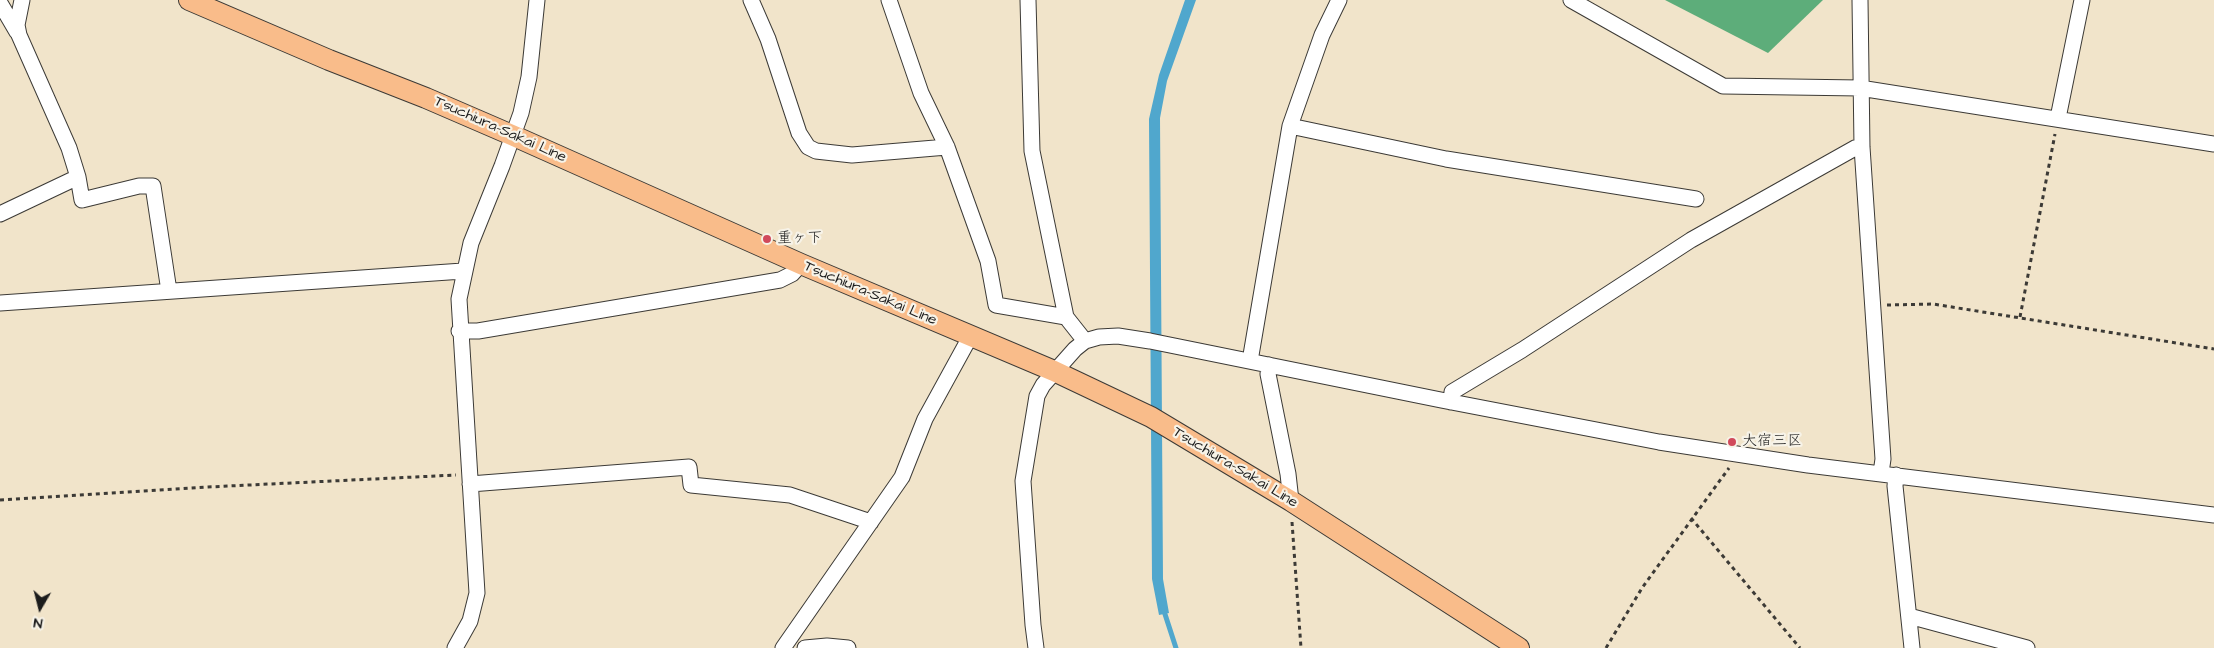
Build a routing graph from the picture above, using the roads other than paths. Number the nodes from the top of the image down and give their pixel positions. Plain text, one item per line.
1 (22, 0) edge
2 (189, 0) edge
3 (537, 0) edge
4 (751, 0) edge
5 (889, 0) edge
6 (1028, 0) edge
7 (1339, 0) edge
8 (1571, 0) edge
9 (1860, 0) edge
10 (2082, 0) edge
11 (0, 2) edge
12 (19, 35) junction
13 (1860, 88) junction
14 (2058, 118) junction
15 (1290, 126) junction
16 (514, 136) junction
17 (2214, 144) edge
18 (947, 147) junction
19 (1862, 147) junction
20 (78, 177) junction
21 (1696, 199) dead end
22 (0, 214) edge
23 (802, 264) junction
24 (463, 271) junction
25 (169, 292) junction
26 (0, 303) edge
27 (1066, 318) junction
28 (459, 332) junction
29 (970, 337) junction
30 (1085, 341) junction
31 (1250, 361) junction
32 (1269, 364) junction
33 (1054, 371) junction
34 (1451, 402) junction
35 (1888, 474) junction
36 (470, 479) junction
37 (1291, 501) junction
38 (2214, 515) edge
39 (870, 522) junction
40 (1909, 616) junction
41 (455, 648) edge
42 (784, 648) edge
43 (805, 648) edge
44 (848, 648) edge
45 (1036, 648) edge
46 (1519, 648) edge
47 (1912, 648) edge
48 (2027, 648) edge

1 - 12 street
2 - 16 main road, Tsuchiura-Sakai Line
3 - 16 street
4 - 18 street
5 - 18 street
6 - 27 street
7 - 15 street
8 - 13 street
9 - 13 street
10 - 14 street
11 - 12 street
12 - 20 street
13 - 14 street
13 - 19 street
14 - 17 street
15 - 21 street
15 - 31 street
16 - 23 main road, Tsuchiura-Sakai Line
16 - 24 street
18 - 27 street
19 - 34 street
19 - 35 street
20 - 22 street
20 - 25 street
23 - 28 street
23 - 29 main road, Tsuchiura-Sakai Line
24 - 25 street
24 - 28 street
25 - 26 street
27 - 30 street
28 - 36 street
29 - 33 main road, Tsuchiura-Sakai Line
29 - 39 street
30 - 31 street
30 - 33 street
31 - 32 street
32 - 34 street
32 - 37 street
33 - 37 main road, Tsuchiura-Sakai Line
33 - 45 street
34 - 35 street
35 - 38 street
35 - 40 street
36 - 39 street
36 - 41 street
37 - 46 main road, Tsuchiura-Sakai Line
39 - 42 street
40 - 47 street
40 - 48 street
43 - 44 street

